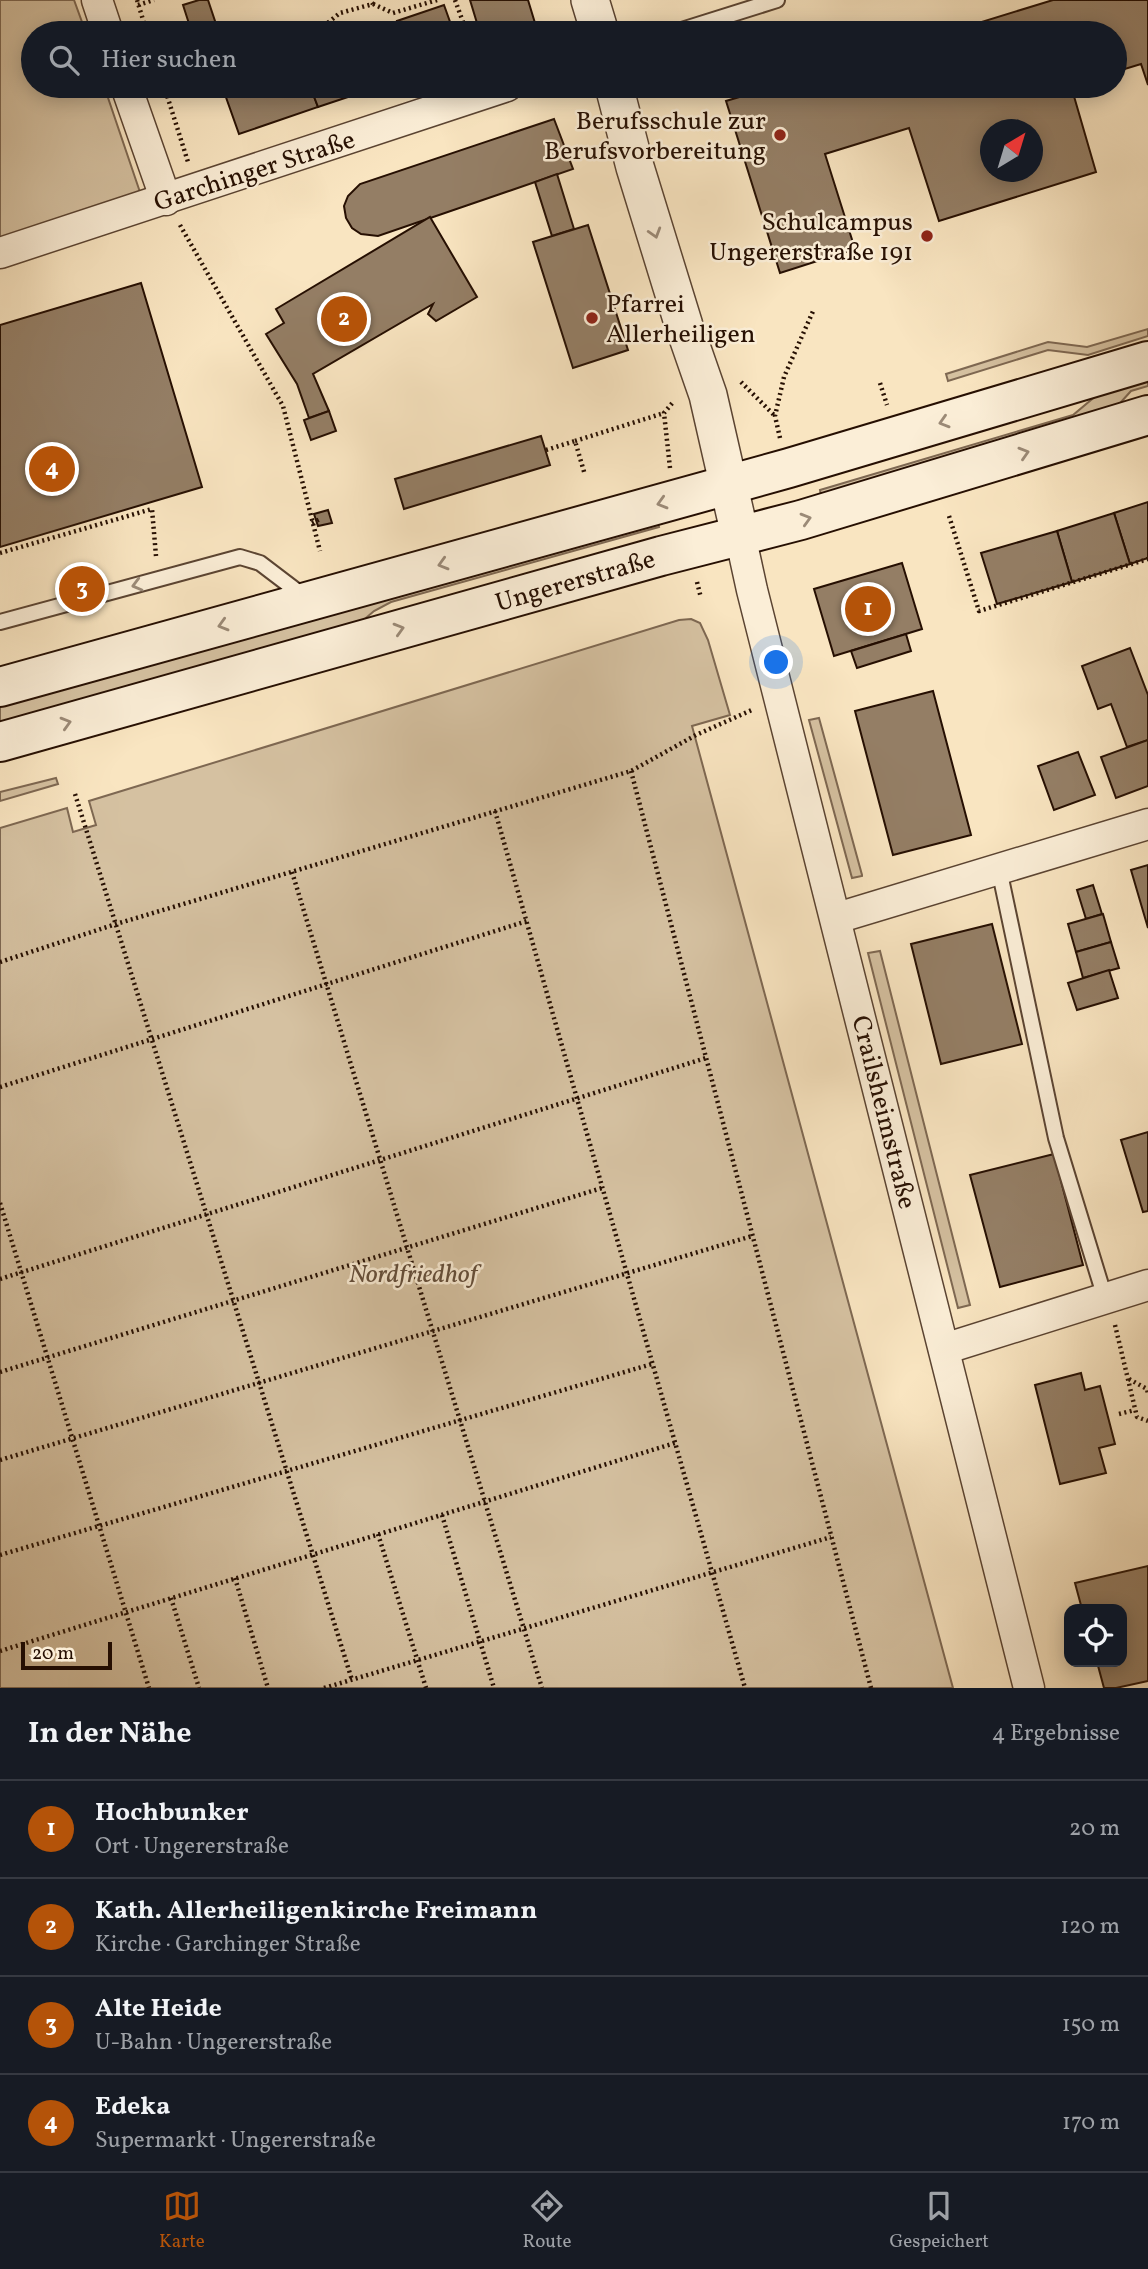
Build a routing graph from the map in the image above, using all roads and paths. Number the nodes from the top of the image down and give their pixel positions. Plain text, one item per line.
1 (97, 0) edge
2 (154, 0) edge
3 (436, 0) edge
4 (455, 0) edge
5 (590, 0) edge
6 (776, 0) edge
7 (137, 2) edge
8 (372, 2) edge
9 (104, 21) edge
10 (143, 21) edge
11 (330, 21) edge
12 (463, 21) edge
13 (596, 21) edge
14 (710, 21) edge
15 (130, 98) edge
16 (168, 98) edge
17 (471, 98) edge
18 (617, 98) edge
19 (197, 190) junction
20 (166, 200) junction
21 (0, 253) edge
22 (814, 309) dead end
23 (1148, 361) edge
24 (880, 383) dead end
25 (743, 385) dead end
26 (673, 403) dead end
27 (888, 410) dead end
28 (664, 412) junction
29 (1148, 415) edge
30 (575, 441) junction
31 (668, 448) dead end
32 (546, 450) dead end
33 (585, 475) dead end
34 (727, 485) junction
35 (949, 516) dead end
36 (320, 519) dead end
37 (312, 523) junction
38 (740, 535) junction
39 (320, 551) dead end
40 (0, 553) edge
41 (156, 556) dead end
42 (1148, 559) edge
43 (310, 601) junction
44 (0, 622) edge
45 (0, 688) edge
46 (781, 700) junction
47 (0, 742) edge
48 (631, 771) junction
49 (75, 794) dead end
50 (495, 811) junction
51 (1148, 824) edge
52 (999, 869) junction
53 (292, 872) junction
54 (837, 918) junction
55 (527, 922) junction
56 (116, 924) junction
57 (0, 962) edge
58 (327, 984) junction
59 (152, 1039) junction
60 (706, 1058) junction
61 (0, 1087) edge
62 (577, 1098) junction
63 (381, 1160) junction
64 (602, 1188) junction
65 (0, 1203) edge
66 (206, 1214) junction
67 (752, 1236) junction
68 (407, 1248) junction
69 (21, 1272) junction
70 (627, 1274) junction
71 (0, 1279) edge
72 (1148, 1285) edge
73 (234, 1300) junction
74 (1109, 1307) junction
75 (433, 1331) junction
76 (944, 1349) junction
77 (47, 1357) junction
78 (652, 1364) junction
79 (0, 1372) edge
80 (1128, 1378) junction
81 (260, 1383) junction
82 (1148, 1390) edge
83 (1136, 1410) junction
84 (1119, 1414) dead end
85 (460, 1420) junction
86 (1148, 1421) edge
87 (72, 1439) junction
88 (675, 1443) junction
89 (0, 1460) edge
90 (287, 1471) junction
91 (485, 1502) junction
92 (442, 1515) junction
93 (99, 1526) junction
94 (378, 1534) junction
95 (831, 1537) junction
96 (313, 1554) junction
97 (0, 1555) edge
98 (712, 1573) junction
99 (236, 1578) junction
100 (171, 1598) junction
101 (125, 1612) junction
102 (524, 1629) junction
103 (480, 1642) junction
104 (0, 1651) edge
105 (418, 1660) junction
106 (352, 1680) junction
107 (149, 1688) edge
108 (199, 1688) edge
109 (268, 1688) edge
110 (324, 1688) edge
111 (426, 1688) edge
112 (494, 1688) edge
113 (542, 1688) edge
114 (745, 1688) edge
115 (871, 1688) edge
116 (1029, 1688) edge

1 - 9 street
2 - 7 path
3 - 8 path
4 - 12 path
5 - 13 street
6 - 14 lane
7 - 10 path
8 - 11 path
15 - 20 street
16 - 19 path
17 - 19 street, Garchinger Straße
18 -> 34 street
19 - 20 street, Garchinger Straße
20 - 21 street, Garchinger Straße
20 - 37 path
22 - 25 path
23 -> 34 main road, Ungererstraße
24 - 27 path
26 - 28 path
28 - 30 path
28 - 31 path
38 -> 29 main road, Ungererstraße
30 - 32 path
30 - 33 path
34 - 38 street
34 -> 43 main road, Ungererstraße
35 - 42 path
36 - 37 path
37 - 39 path
38 - 46 street, Crailsheimstraße
47 -> 38 main road, Ungererstraße
40 - 41 path
43 -> 44 lane
43 -> 45 main road, Ungererstraße
46 - 48 path
46 - 54 street, Crailsheimstraße
48 - 50 path
48 - 60 path
49 - 56 path
50 - 53 path
50 - 55 path
51 - 52 street
52 - 54 street
52 - 74 lane
53 - 56 path
53 - 58 path
54 - 76 street, Crailsheimstraße
55 - 58 path
55 - 62 path
56 - 57 path
56 - 59 path
58 - 59 path
58 - 63 path
59 - 61 path
59 - 66 path
60 - 62 path
60 - 67 path
62 - 63 path
62 - 64 path
63 - 66 path
63 - 68 path
64 - 68 path
64 - 70 path
65 - 69 path
66 - 69 path
66 - 73 path
67 - 70 path
67 - 95 path
68 - 73 path
68 - 75 path
69 - 71 path
69 - 77 path
70 - 75 path
70 - 78 path
72 - 74 street
73 - 77 path
73 - 81 path
74 - 76 street
74 - 80 path
75 - 81 path
75 - 85 path
76 - 116 street, Crailsheimstraße
77 - 79 path
77 - 87 path
78 - 85 path
78 - 88 path
80 - 82 path
80 - 83 path
81 - 87 path
81 - 90 path
83 - 84 path
83 - 86 path
85 - 90 path
85 - 91 path
87 - 89 path
87 - 93 path
88 - 91 path
88 - 98 path
90 - 93 path
90 - 96 path
91 - 92 path
91 - 102 path
92 - 94 path
92 - 103 path
93 - 97 path
93 - 101 path
94 - 96 path
94 - 105 path
95 - 98 path
95 - 115 path
96 - 99 path
96 - 106 path
98 - 102 path
98 - 114 path
99 - 100 path
99 - 109 path
100 - 101 path
100 - 108 path
101 - 104 path
101 - 107 path
102 - 103 path
102 - 113 path
103 - 105 path
103 - 112 path
105 - 106 path
105 - 111 path
106 - 110 path

